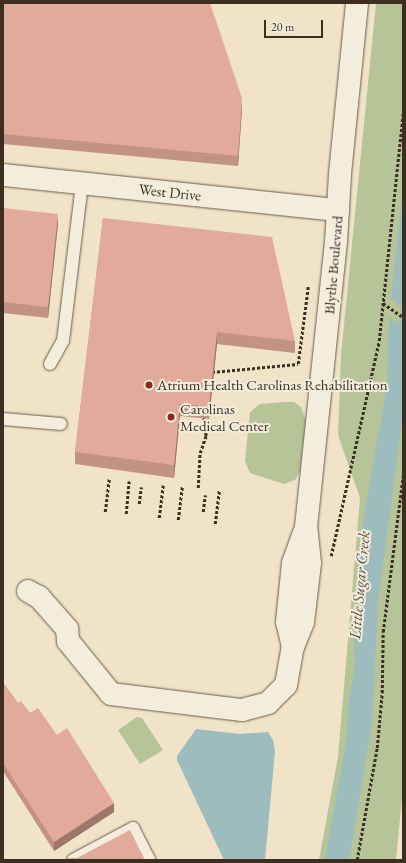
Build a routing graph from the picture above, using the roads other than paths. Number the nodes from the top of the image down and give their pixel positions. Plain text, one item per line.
1 (357, 3) edge
2 (3, 175) edge
3 (82, 183) junction
4 (338, 210) junction
5 (50, 364) dead end
6 (3, 419) edge
7 (61, 424) dead end
8 (68, 641) dead end
9 (73, 860) edge
10 (148, 860) edge

1 - 4 street, Blythe Boulevard
2 - 3 street, West Drive
3 - 4 street, West Drive
3 - 5 lane
4 - 8 street, Blythe Boulevard
6 - 7 lane
9 - 10 lane

